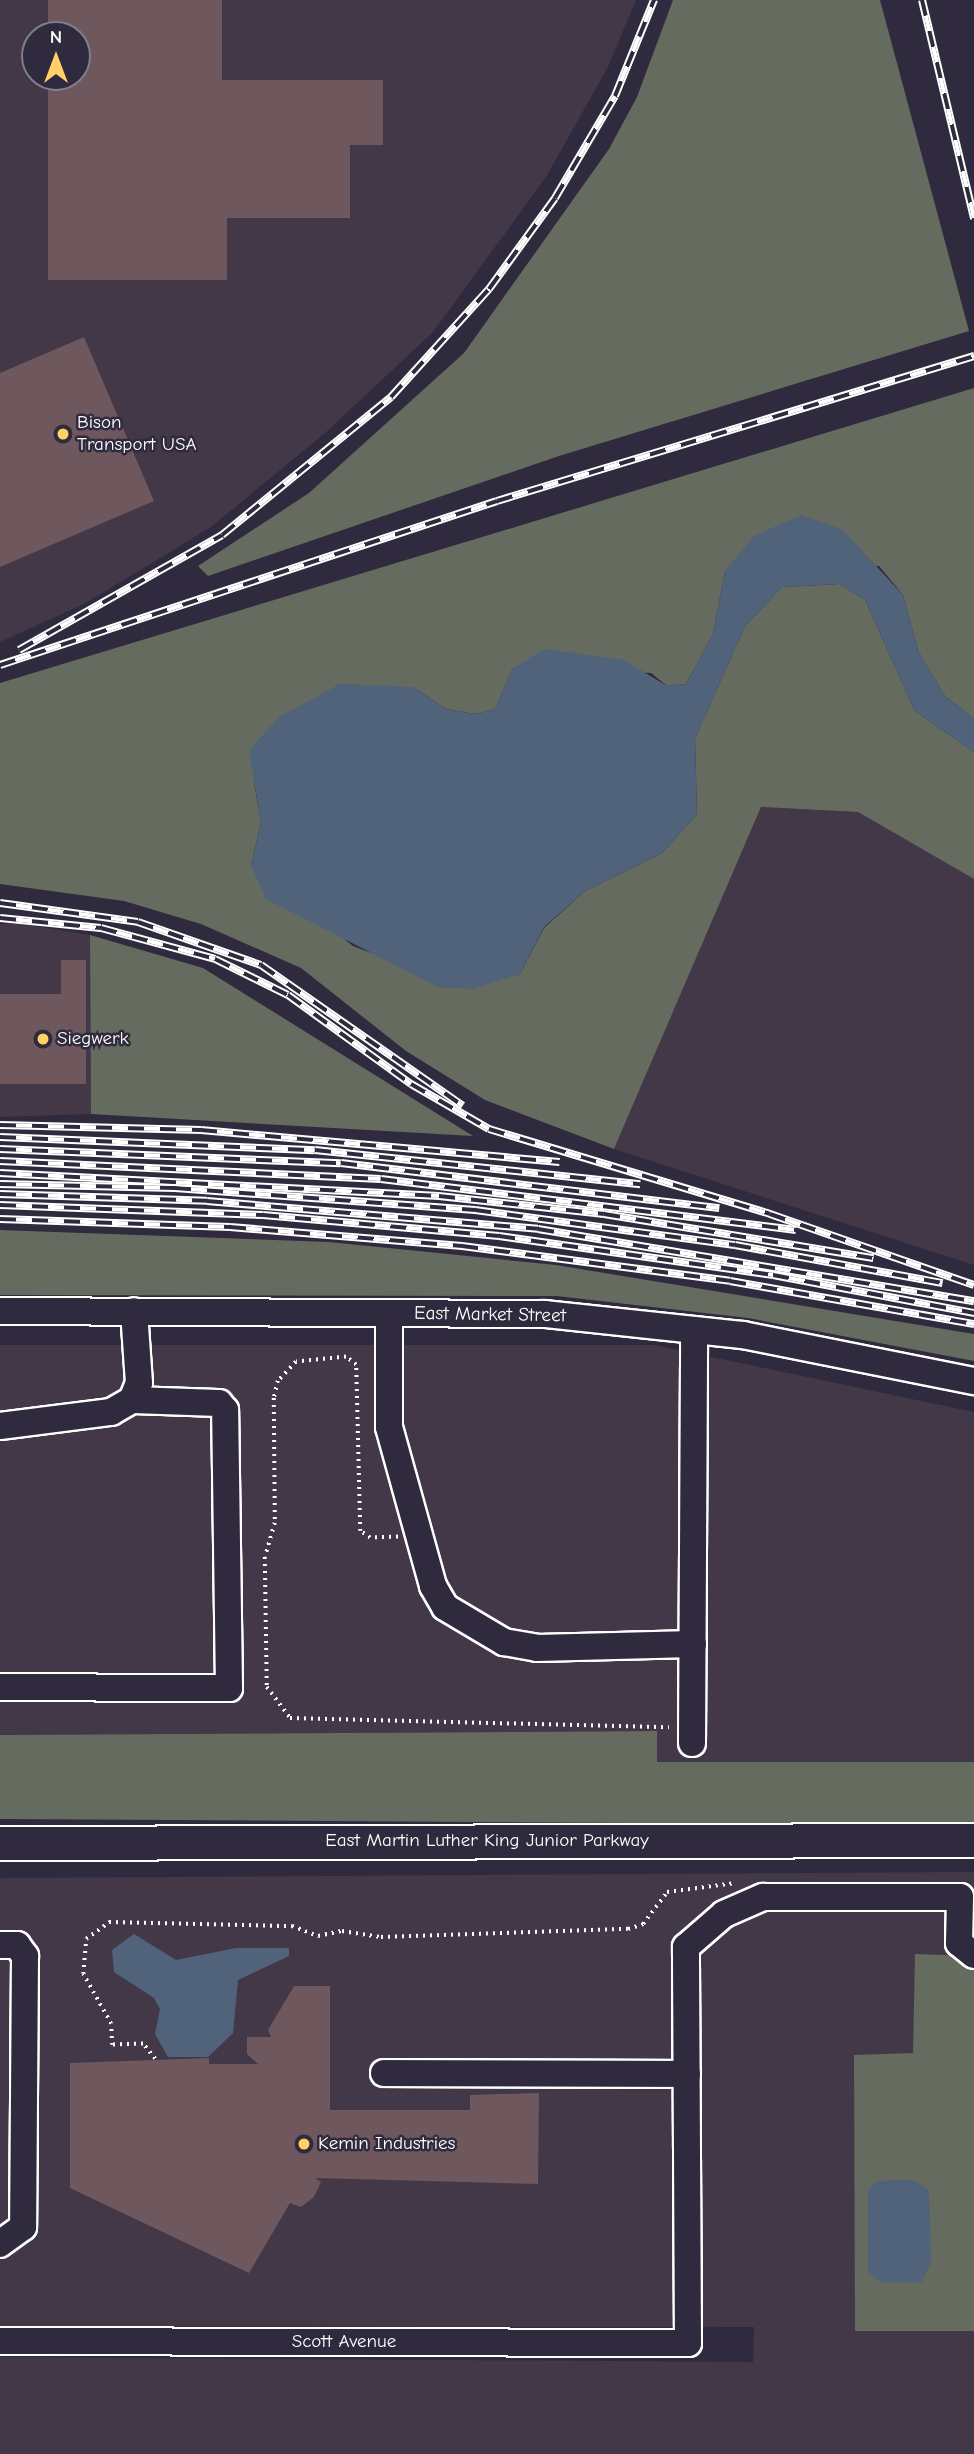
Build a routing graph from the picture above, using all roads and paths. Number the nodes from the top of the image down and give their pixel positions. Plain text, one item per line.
1 (0, 1311) edge
2 (134, 1311) junction
3 (389, 1313) junction
4 (694, 1329) junction
5 (974, 1381) edge
6 (132, 1400) junction
7 (0, 1426) edge
8 (419, 1536) junction
9 (693, 1644) junction
10 (0, 1687) edge
11 (692, 1738) joint
12 (974, 1840) edge
13 (0, 1843) edge
14 (750, 1880) dead end
15 (0, 1945) edge
16 (974, 1955) edge
17 (155, 2059) dead end
18 (384, 2073) dead end
19 (687, 2074) junction
20 (12, 2111) edge
21 (0, 2244) edge
22 (0, 2342) edge

1 - 2 street, East Market Street
2 - 3 street, East Market Street
2 - 6 street
3 - 4 street, East Market Street
3 - 8 street
4 - 5 street, East Market Street
4 - 9 street
6 - 7 street
6 - 10 street
8 - 9 street
8 - 11 path
9 - 11 street
12 - 13 main road, East Martin Luther King Junior Parkway
14 - 17 path
15 - 20 street
16 - 19 street
18 - 19 street
19 - 22 street, Scott Avenue
20 - 21 street

